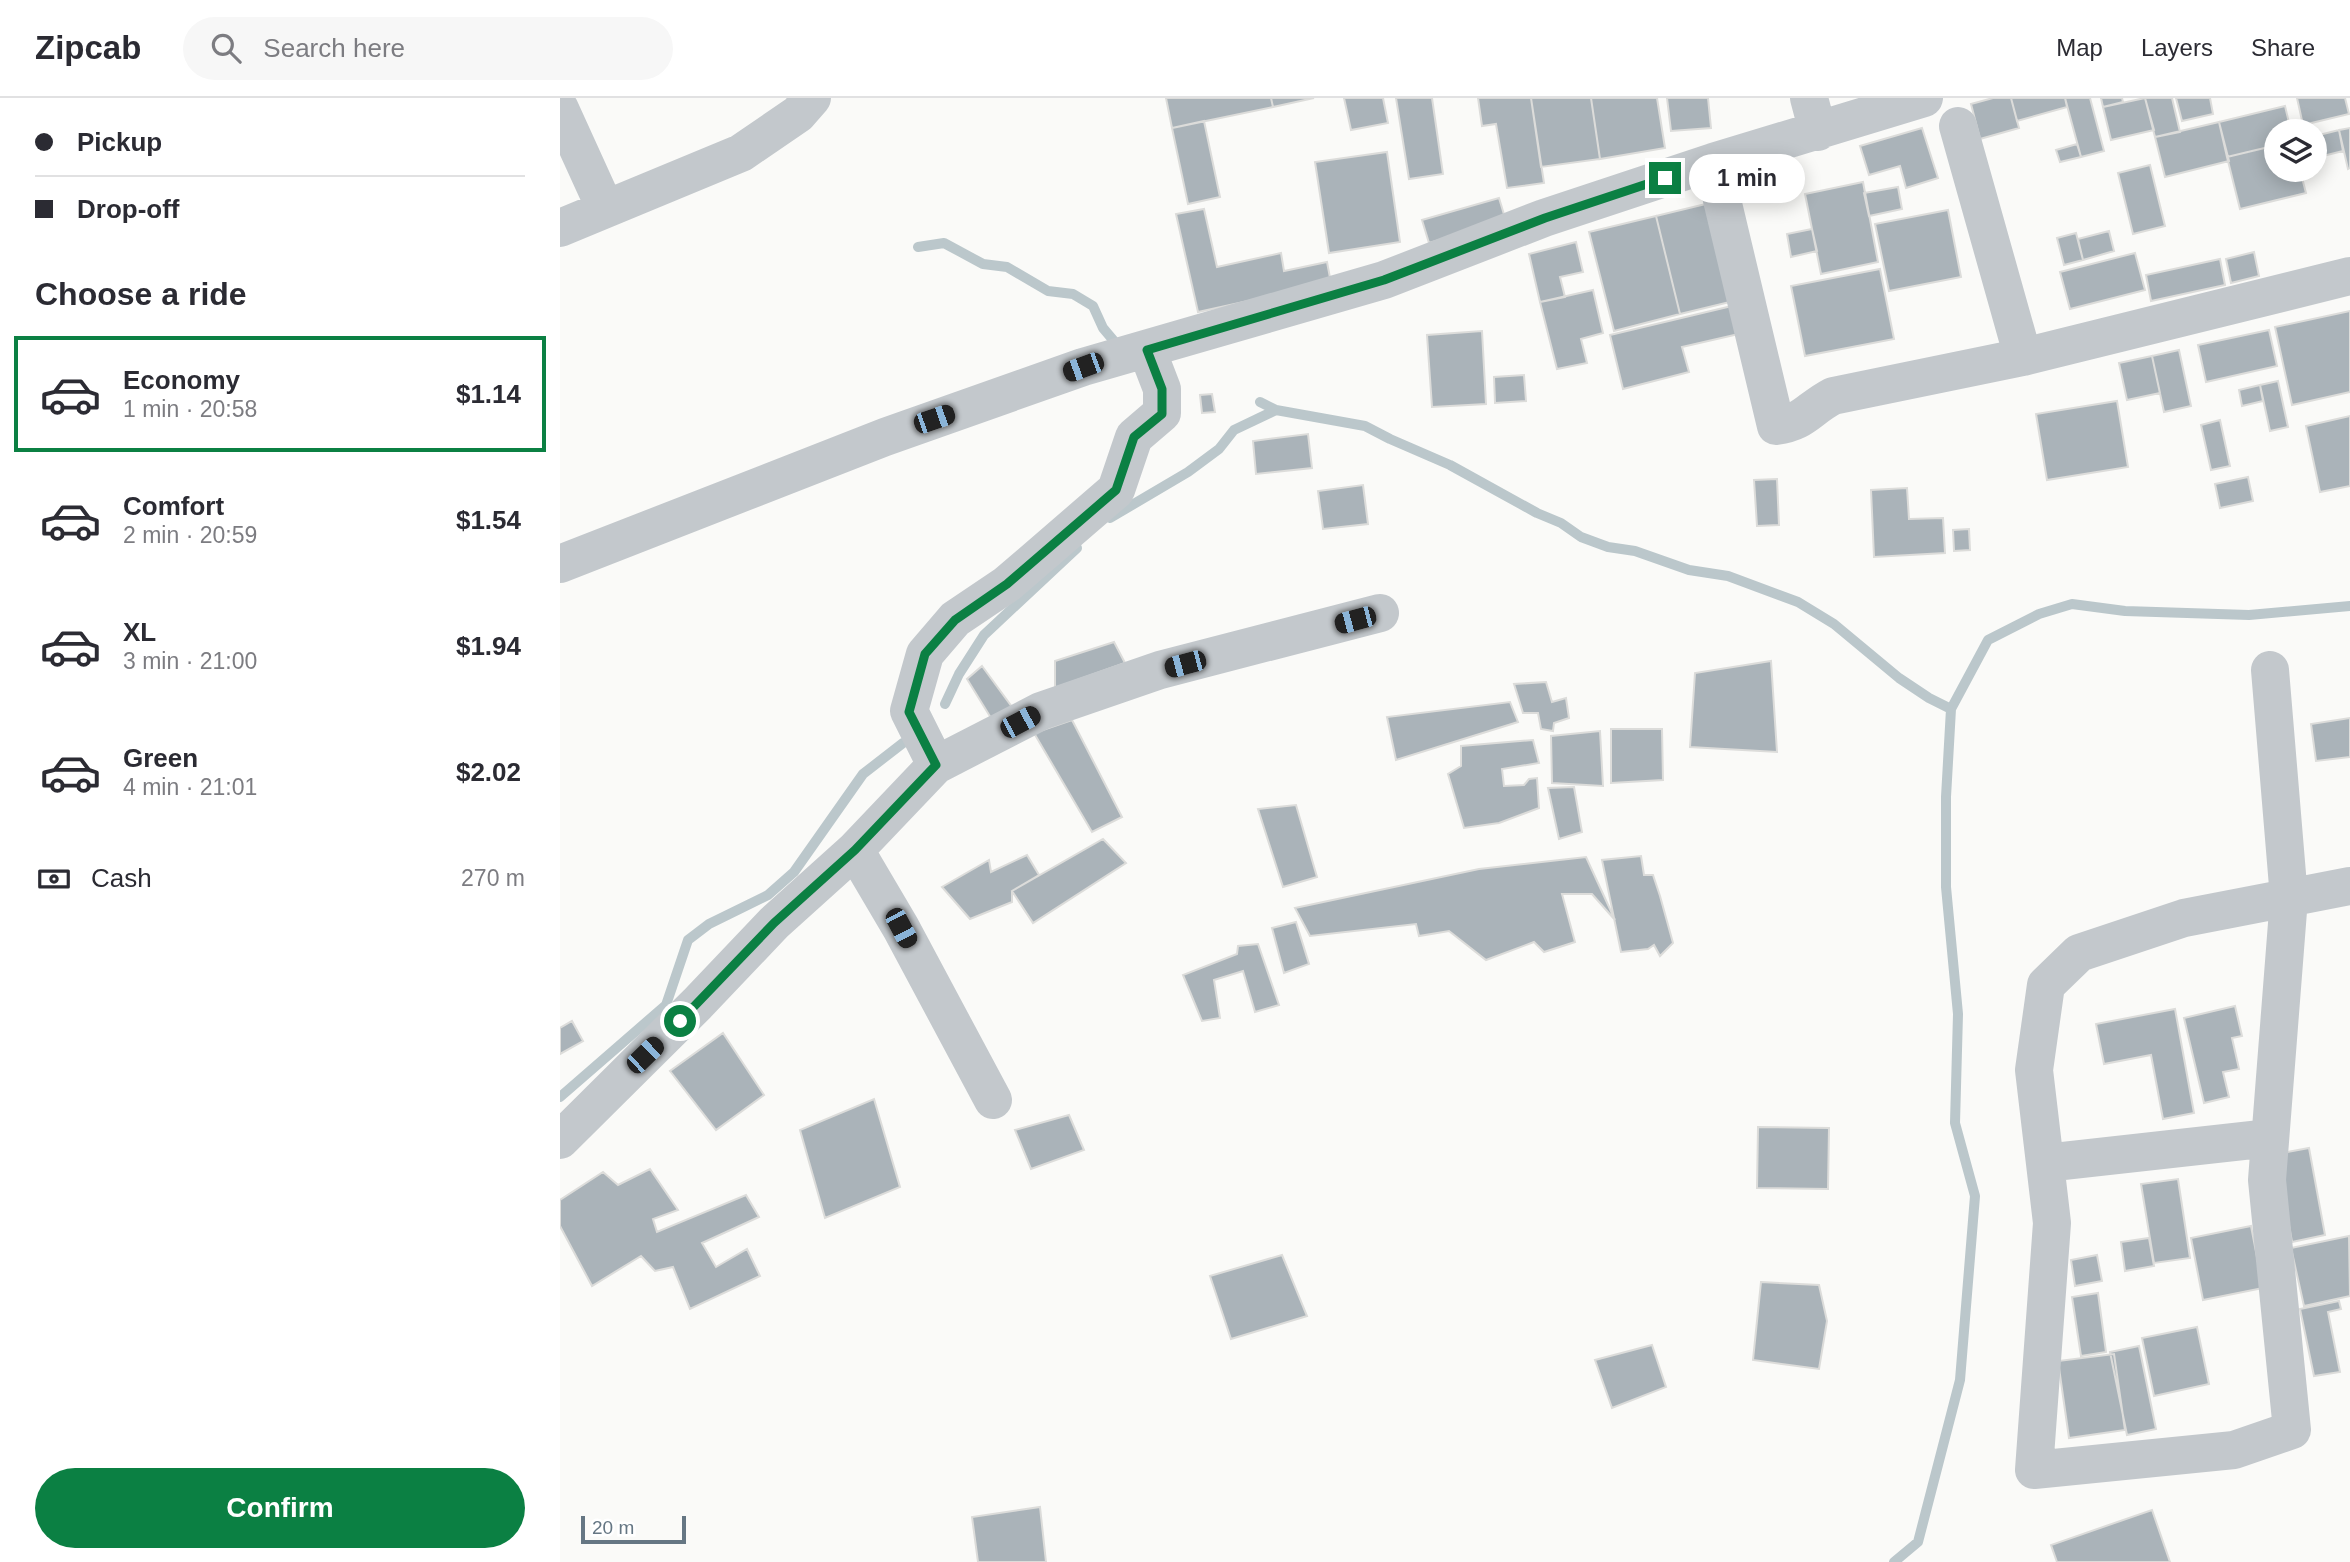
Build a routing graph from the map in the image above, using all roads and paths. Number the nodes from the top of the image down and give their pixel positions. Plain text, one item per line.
1 (812, 98) edge
2 (1924, 98) edge
3 (560, 109) edge
4 (1813, 115) edge
5 (1958, 126) dead end
6 (1713, 162) junction
7 (605, 208) junction
8 (560, 228) edge
9 (2350, 276) edge
10 (1147, 350) junction
11 (2024, 357) junction
12 (560, 564) edge
13 (1380, 613) dead end
14 (2270, 670) dead end
15 (936, 765) junction
16 (855, 850) junction
17 (2350, 886) edge
18 (2289, 898) junction
19 (993, 1100) dead end
20 (2270, 1138) junction
21 (560, 1140) edge
22 (2045, 1163) junction

1 - 7 street
2 - 4 street
3 - 7 street
4 - 6 street
5 - 11 street
6 - 10 street
6 - 11 street
7 - 8 street
9 - 11 street
10 - 12 street
10 - 15 street
13 - 15 street
14 - 18 street
15 - 16 street
16 - 19 street
16 - 21 street
17 - 18 street
18 - 20 street
18 - 22 street
20 - 22 street
20 - 22 street

